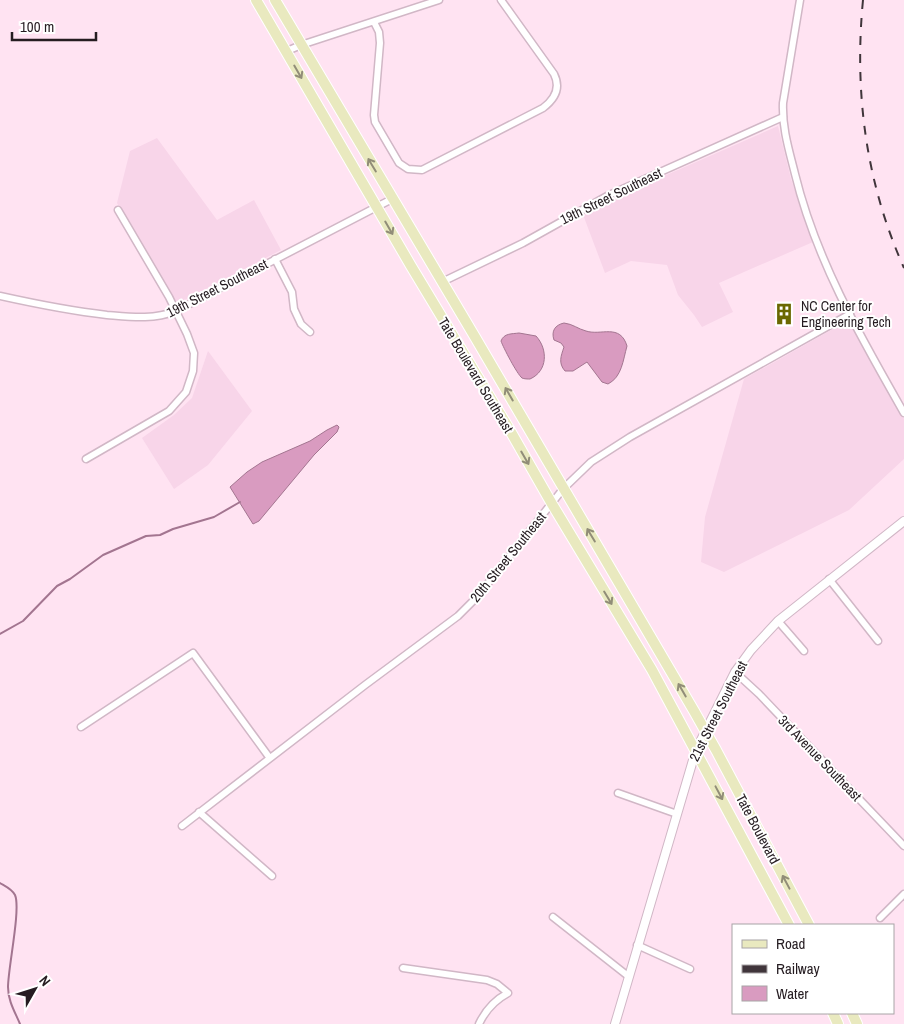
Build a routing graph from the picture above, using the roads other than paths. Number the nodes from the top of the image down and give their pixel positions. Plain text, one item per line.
1 (256, 0) edge
2 (275, 0) edge
3 (439, 0) edge
4 (501, 0) edge
5 (800, 0) edge
6 (374, 22) junction
7 (302, 45) junction
8 (286, 52) junction
9 (783, 117) junction
10 (392, 199) junction
11 (377, 207) junction
12 (118, 210) dead end
13 (275, 259) junction
14 (442, 282) junction
15 (0, 296) edge
16 (176, 311) junction
17 (850, 314) junction
18 (310, 332) dead end
19 (904, 413) edge
20 (86, 459) dead end
21 (564, 489) junction
22 (552, 504) junction
23 (904, 521) edge
24 (829, 579) junction
25 (778, 621) junction
26 (878, 641) dead end
27 (804, 651) dead end
28 (735, 672) junction
29 (81, 728) dead end
30 (706, 732) junction
31 (696, 750) junction
32 (269, 757) junction
33 (618, 793) dead end
34 (199, 812) junction
35 (677, 814) junction
36 (182, 826) dead end
37 (904, 846) edge
38 (272, 876) dead end
39 (904, 894) edge
40 (553, 917) dead end
41 (880, 918) dead end
42 (788, 924) edge
43 (807, 924) edge
44 (637, 945) junction
45 (403, 968) dead end
46 (690, 970) dead end
47 (628, 976) junction
48 (479, 1024) edge
49 (615, 1024) edge

1 - 8 main road, Tate Boulevard Southeast
2 - 7 main road, Tate Boulevard Southeast
3 - 6 street
4 - 6 street
5 - 9 street
6 - 7 street
7 - 8 street
10 -> 7 main road, Tate Boulevard Southeast
8 -> 11 main road, Tate Boulevard Southeast
9 - 14 street, 19th Street Southeast
9 - 17 street
10 - 11 street, 19th Street Southeast
10 - 14 main road, Tate Boulevard Southeast
11 - 13 street, 19th Street Southeast
11 -> 22 main road, Tate Boulevard Southeast
12 - 16 street
13 - 16 street, 19th Street Southeast
13 - 18 street
21 -> 14 main road, Tate Boulevard Southeast
15 - 16 street, 19th Street Southeast
16 - 20 street
17 - 19 street
17 - 21 street, 20th Street Southeast
21 - 22 street, 20th Street Southeast
30 -> 21 main road, Tate Boulevard Southeast
22 -> 31 main road, Tate Boulevard Southeast
22 - 32 street, 20th Street Southeast
23 - 24 street, 21st Street Southeast
24 - 25 street, 21st Street Southeast
24 - 26 street
25 - 27 street
25 - 28 street, 21st Street Southeast
28 - 30 street, 21st Street Southeast
28 - 37 street, 3rd Avenue Southeast
29 - 32 street
30 - 31 street, 21st Street Southeast
43 -> 30 main road, Tate Boulevard
31 - 35 street, 21st Street Southeast
31 -> 42 main road, Tate Boulevard
32 - 34 street, 20th Street Southeast
33 - 35 street
34 - 36 street, 20th Street Southeast
34 - 38 street
35 - 44 street, 21st Street Southeast
39 - 41 street
40 - 47 street
44 - 46 street
44 - 47 street, 21st Street Southeast
45 - 48 street
47 - 49 street, 21st Street Southeast

